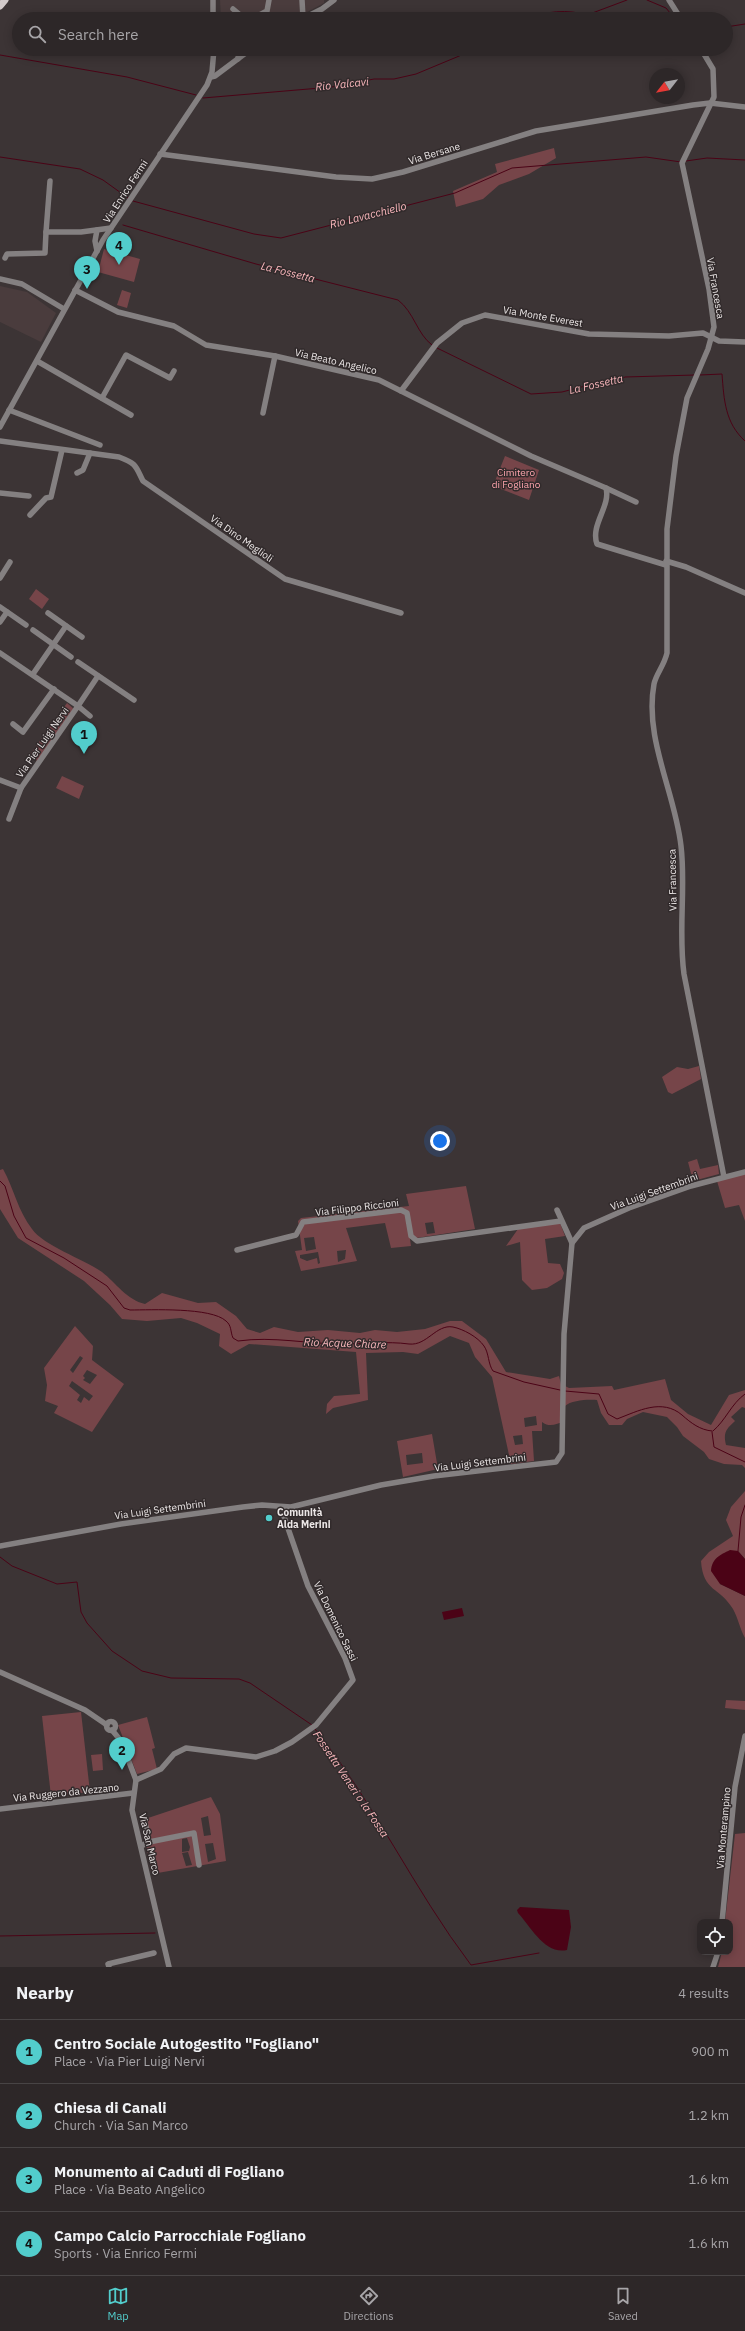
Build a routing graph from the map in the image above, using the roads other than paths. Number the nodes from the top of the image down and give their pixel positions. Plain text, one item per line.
1 (5, 0) edge
2 (213, 0) edge
3 (269, 0) edge
4 (302, 0) edge
5 (334, 0) edge
6 (669, 0) edge
7 (0, 6) edge
8 (233, 9) dead end
9 (214, 12) edge
10 (237, 12) edge
11 (265, 12) edge
12 (302, 12) edge
13 (316, 12) edge
14 (677, 12) edge
15 (213, 56) edge
16 (238, 56) edge
17 (242, 56) edge
18 (706, 56) edge
19 (238, 59) junction
20 (211, 77) junction
21 (710, 103) junction
22 (745, 107) edge
23 (160, 154) junction
24 (50, 181) dead end
25 (111, 228) junction
26 (97, 230) junction
27 (46, 232) junction
28 (97, 251) junction
29 (6, 258) dead end
30 (0, 278) edge
31 (75, 290) junction
32 (64, 309) junction
33 (712, 337) junction
34 (745, 342) edge
35 (275, 356) junction
36 (37, 360) junction
37 (174, 371) dead end
38 (401, 391) junction
39 (102, 398) junction
40 (9, 410) junction
41 (263, 413) dead end
42 (131, 415) dead end
43 (0, 427) edge
44 (0, 441) edge
45 (100, 445) dead end
46 (62, 450) junction
47 (90, 453) junction
48 (77, 473) dead end
49 (606, 488) junction
50 (0, 492) edge
51 (29, 496) dead end
52 (636, 502) dead end
53 (30, 515) dead end
54 (10, 562) dead end
55 (666, 563) junction
56 (1, 576) edge
57 (745, 593) edge
58 (0, 607) edge
59 (8, 612) junction
60 (48, 613) dead end
61 (401, 614) dead end
62 (0, 622) edge
63 (26, 626) dead end
64 (66, 626) junction
65 (33, 630) dead end
66 (82, 637) dead end
67 (54, 645) junction
68 (0, 652) edge
69 (71, 657) dead end
70 (78, 662) dead end
71 (33, 674) junction
72 (98, 676) junction
73 (54, 689) junction
74 (134, 700) dead end
75 (78, 706) junction
76 (90, 716) dead end
77 (13, 724) dead end
78 (0, 780) edge
79 (22, 788) junction
80 (9, 819) dead end
81 (745, 1172) edge
82 (724, 1177) junction
83 (557, 1210) dead end
84 (561, 1221) junction
85 (572, 1243) junction
86 (237, 1250) dead end
87 (281, 1508) junction
88 (0, 1546) edge
89 (0, 1672) edge
90 (745, 1736) edge
91 (136, 1780) junction
92 (133, 1794) junction
93 (0, 1809) edge
94 (145, 1822) dead end
95 (149, 1842) junction
96 (141, 1846) junction
97 (199, 1865) dead end
98 (722, 1919) edge
99 (165, 1950) junction
100 (717, 1955) edge
101 (109, 1967) edge
102 (169, 1967) edge
103 (713, 1967) edge

1 - 7 main road
2 - 9 street
3 - 11 street
4 - 12 street
5 - 13 street
6 - 14 street
8 - 10 street
15 - 20 street, Via Enrico Fermi
16 - 19 street
17 - 19 street
18 - 21 street, Via Francesca
19 - 20 street
20 - 23 street, Via Enrico Fermi
21 - 22 street, Via Bersane
21 - 23 street, Via Bersane
21 - 33 street, Via Francesca
23 - 25 street, Via Enrico Fermi
24 - 27 street
25 - 26 street
25 - 28 street, Via Enrico Fermi
26 - 27 street
26 - 28 street
27 - 29 street
28 - 31 street, Via Enrico Fermi
30 - 32 street
31 - 32 street, Via Enrico Fermi
31 - 35 street, Via Beato Angelico
32 - 36 street, Via Enrico Fermi
33 - 34 street, Via Monte Everest
33 - 38 street, Via Monte Everest
33 - 55 street, Via Francesca
35 - 38 street, Via Beato Angelico
35 - 41 street
36 - 39 street
36 - 40 street, Via Enrico Fermi
37 - 39 street
38 - 49 street, Via Beato Angelico
39 - 42 street
40 - 43 street, Via Enrico Fermi
40 - 45 street
44 - 46 street, Via Dino Meglioli
46 - 47 street, Via Dino Meglioli
46 - 53 street
47 - 48 street
47 - 61 street, Via Dino Meglioli
49 - 52 street, Via Beato Angelico
49 - 55 street
50 - 51 street
54 - 56 street
55 - 57 street
55 - 82 street, Via Francesca
58 - 59 street
59 - 62 street
59 - 63 street
60 - 64 street
64 - 66 street
64 - 67 street
65 - 67 street
67 - 69 street
67 - 71 street
68 - 71 street
70 - 72 street
71 - 73 street
72 - 74 street
72 - 75 street, Via Pier Luigi Nervi
73 - 75 street
73 - 77 street
75 - 76 street
75 - 79 street, Via Pier Luigi Nervi
78 - 79 street, Via Pier Luigi Nervi
79 - 80 street, Via Pier Luigi Nervi
81 - 82 street, Via Luigi Settembrini
82 - 85 street, Via Luigi Settembrini
83 - 84 street
84 - 85 street
84 - 86 street, Via Filippo Riccioni
85 - 87 street, Via Luigi Settembrini
87 - 88 street, Via Luigi Settembrini
87 - 91 street, Via Domenico Sassi
89 - 91 street
90 - 98 street, Via Monterampino
91 - 92 street, Via San Marco
92 - 93 street, Via Ruggero da Vezzano
92 - 96 street, Via San Marco
94 - 95 street
95 - 96 street
95 - 97 street
96 - 99 street, Via San Marco
99 - 101 street
99 - 102 street, Via San Marco
100 - 103 street

